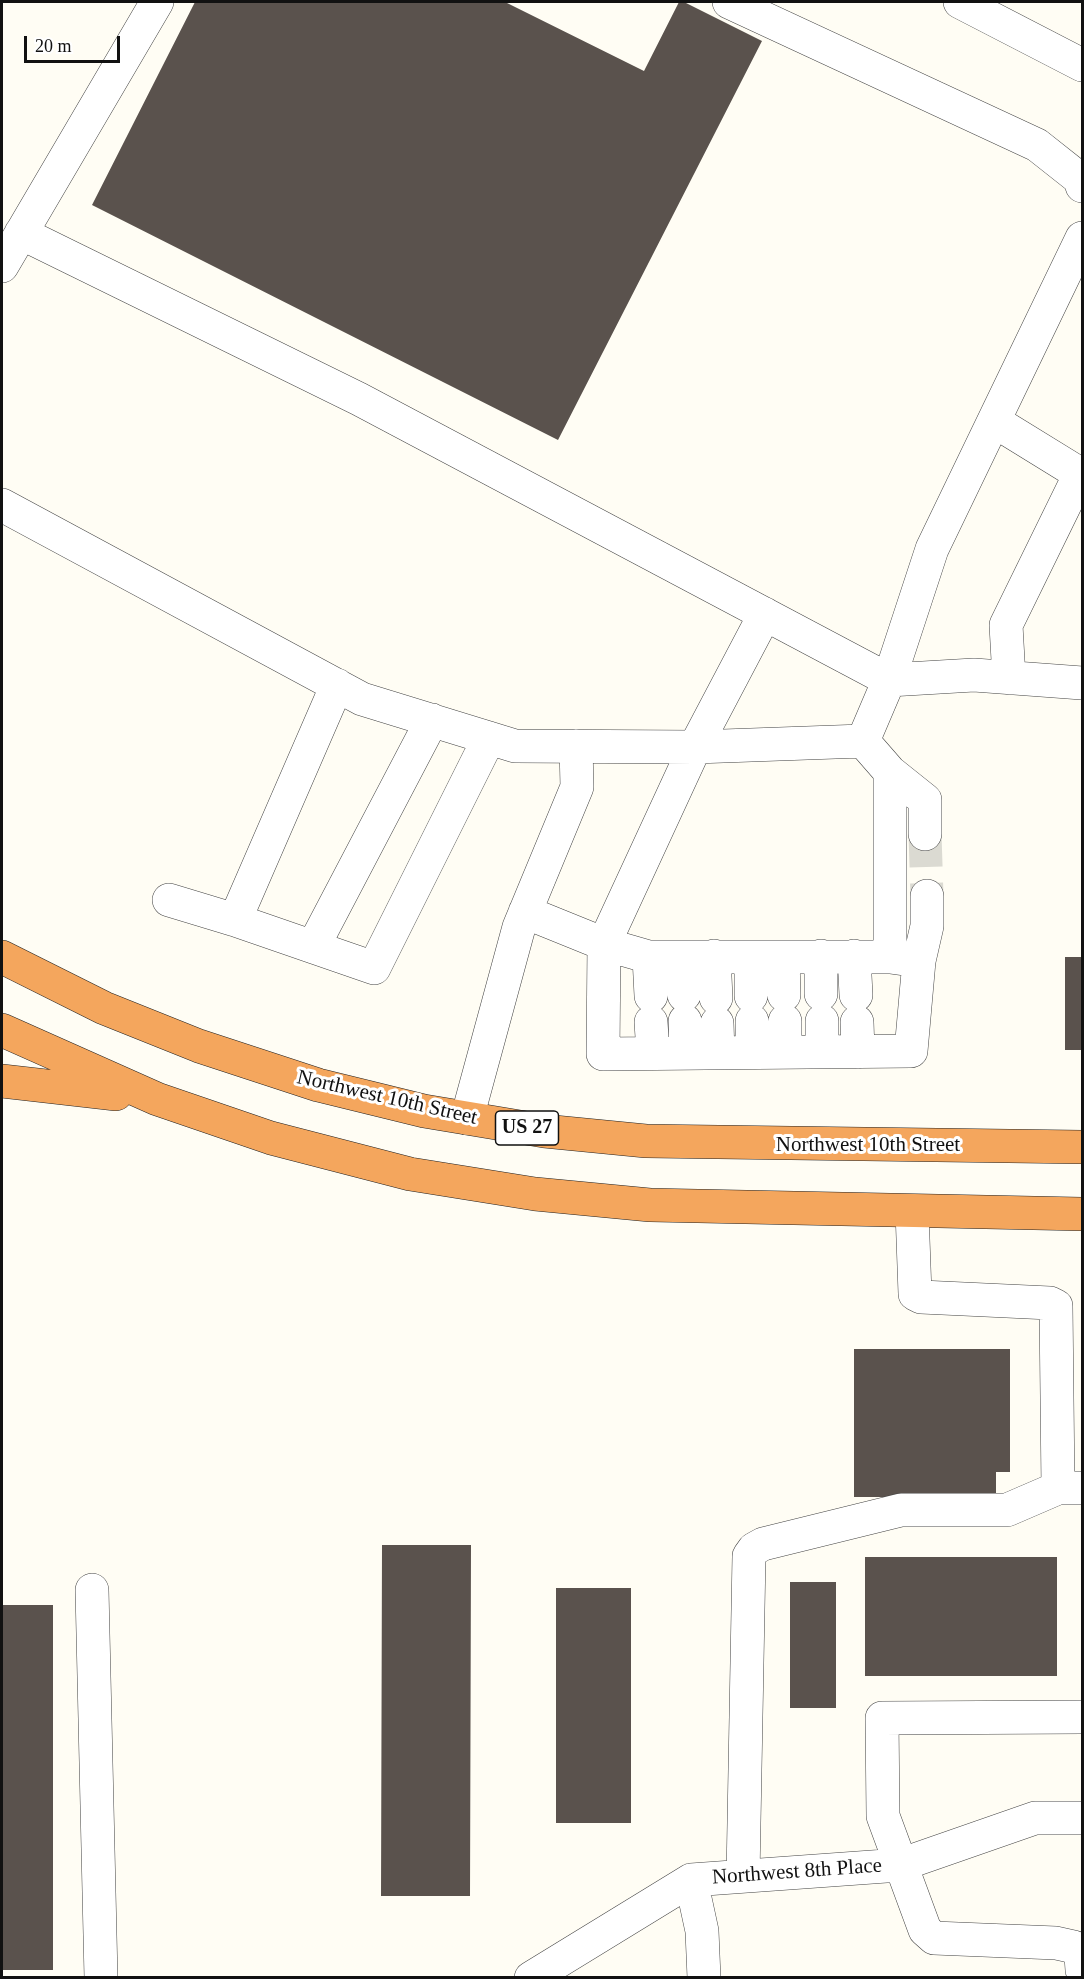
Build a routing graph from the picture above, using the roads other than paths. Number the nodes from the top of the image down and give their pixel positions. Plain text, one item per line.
1 (158, 2) edge
2 (729, 2) edge
3 (960, 2) edge
4 (1083, 65) edge
5 (1083, 186) edge
6 (21, 233) junction
7 (1083, 238) edge
8 (2, 266) edge
9 (994, 421) junction
10 (2, 506) edge
11 (765, 614) junction
12 (1009, 678) junction
13 (889, 680) junction
14 (1083, 683) edge
15 (337, 685) junction
16 (432, 720) junction
17 (489, 738) junction
18 (863, 741) junction
19 (576, 746) junction
20 (695, 747) junction
21 (890, 771) junction
22 (925, 834) tunnel mouth
23 (927, 896) tunnel mouth
24 (169, 900) dead end
25 (525, 912) junction
26 (235, 920) junction
27 (604, 944) junction
28 (313, 947) junction
29 (820, 956) junction
30 (854, 956) junction
31 (2, 957) edge
32 (649, 957) junction
33 (698, 957) junction
34 (751, 957) junction
35 (783, 957) junction
36 (905, 959) junction
37 (752, 1023) junction
38 (785, 1023) junction
39 (822, 1023) junction
40 (857, 1023) junction
41 (652, 1024) junction
42 (701, 1024) junction
43 (2, 1030) edge
44 (2, 1081) edge
45 (158, 1100) junction
46 (466, 1118) junction
47 (1083, 1147) edge
48 (912, 1211) junction
49 (1083, 1214) edge
50 (1070, 1365) edge
51 (1070, 1488) edge
52 (92, 1590) dead end
53 (1083, 1717) edge
54 (1083, 1818) edge
55 (900, 1865) junction
56 (743, 1876) junction
57 (691, 1880) junction
58 (1083, 1970) edge
59 (101, 1977) edge
60 (531, 1977) edge
61 (704, 1977) edge

1 - 6 street
2 - 5 street
3 - 4 street
6 - 8 street
6 - 11 street
7 - 9 street
9 - 12 street
9 - 13 street
10 - 15 street
11 - 13 street
11 - 20 street
12 - 13 street
12 - 14 street
13 - 18 street
15 - 16 street
15 - 26 street
16 - 17 street
16 - 28 street
17 - 19 street
17 - 28 street
18 - 20 street
18 - 21 street
19 - 20 street
19 - 25 street
20 - 27 street
21 - 22 street
21 - 36 street
23 - 36 street
24 - 26 street
25 - 27 street
25 - 46 street
26 - 28 street
27 - 32 street
27 - 41 street
29 - 30 street
29 - 35 street
29 - 39 street
30 - 36 street
30 - 40 street
31 - 46 highway, Northwest 10th Street / US 27
32 - 33 street
32 - 41 street
33 - 34 street
33 - 42 street
34 - 35 street
34 - 37 street
35 - 38 street
36 - 40 street
37 - 38 street
37 - 42 street
38 - 39 street
39 - 40 street
41 - 42 street
43 - 45 highway
44 - 45 highway
45 - 48 highway
46 - 47 highway, Northwest 10th Street / US 27
48 - 49 highway
48 - 50 street
50 - 51 street
51 - 56 street
52 - 59 street
53 - 55 street
54 - 55 street, Northwest 8th Place
55 - 56 street, Northwest 8th Place
55 - 58 street
56 - 57 street, Northwest 8th Place
57 - 60 street, Northwest 8th Place
57 - 61 street

